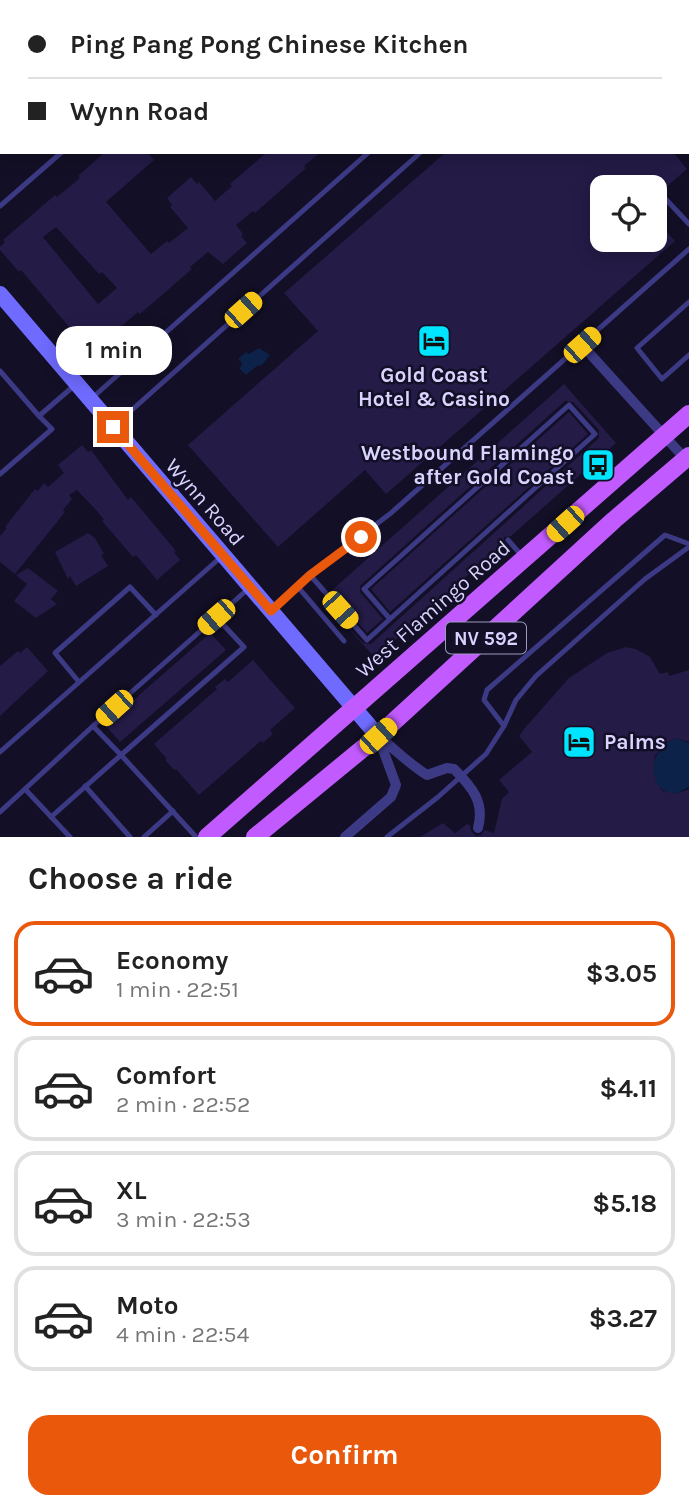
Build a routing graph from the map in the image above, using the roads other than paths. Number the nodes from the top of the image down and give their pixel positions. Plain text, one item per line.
1 (60, 154) edge
2 (367, 154) edge
3 (419, 154) edge
4 (667, 200) edge
5 (0, 206) edge
6 (689, 224) edge
7 (689, 250) edge
8 (0, 294) edge
9 (689, 302) edge
10 (582, 345) junction
11 (689, 355) edge
12 (0, 371) edge
13 (76, 384) junction
14 (90, 400) junction
15 (689, 414) edge
16 (39, 416) junction
17 (113, 427) junction
18 (664, 437) junction
19 (688, 462) edge
20 (0, 474) edge
21 (508, 540) dead end
22 (689, 546) edge
23 (223, 555) junction
24 (525, 559) junction
25 (310, 575) junction
26 (251, 587) junction
27 (298, 587) junction
28 (271, 611) junction
29 (156, 615) junction
30 (216, 617) junction
31 (390, 619) junction
32 (344, 641) dead end
33 (79, 682) junction
34 (354, 708) junction
35 (93, 726) junction
36 (504, 726) junction
37 (378, 736) junction
38 (0, 752) edge
39 (121, 755) junction
40 (461, 776) junction
41 (85, 786) junction
42 (25, 789) junction
43 (173, 811) junction
44 (0, 812) edge
45 (51, 817) junction
46 (478, 828) dead end
47 (70, 837) edge
48 (130, 837) edge
49 (144, 837) edge
50 (196, 837) edge
51 (206, 837) edge
52 (255, 837) edge
53 (345, 837) edge
54 (387, 837) edge

1 - 5 lane
2 - 14 lane
3 - 17 lane
4 - 6 lane
7 - 10 lane
8 - 13 street, Wynn Road
9 - 11 lane
10 - 18 street
10 - 25 lane
12 - 16 lane
13 - 14 street, Wynn Road
13 - 16 lane
14 - 17 street, Wynn Road
15 - 18 main road, West Flamingo Road / NV 592
16 - 20 lane
17 - 23 street, Wynn Road
18 - 19 street
18 - 24 main road, West Flamingo Road / NV 592
19 - 37 main road, NV 592
21 - 24 lane
22 - 36 lane
22 - 36 lane
23 - 26 street, Wynn Road
23 - 29 lane
24 - 34 main road, West Flamingo Road / NV 592
25 - 27 lane
25 - 31 lane
26 - 28 street, Wynn Road
26 - 30 lane
27 - 28 lane
27 - 32 lane
28 - 34 street, Wynn Road
29 - 33 lane
29 - 33 lane
30 - 35 lane
30 - 39 lane
31 - 31 lane
33 - 38 lane
34 - 37 street, Wynn Road
34 - 51 main road, West Flamingo Road / NV 592
35 - 39 lane
35 - 42 lane
36 - 40 lane
37 - 40 street
37 - 52 main road, NV 592
37 - 53 street
39 - 41 lane
39 - 43 lane
40 - 46 street
40 - 54 lane
41 - 45 lane
41 - 48 lane
42 - 44 lane
42 - 45 lane
43 - 49 lane
43 - 50 lane
45 - 47 lane

